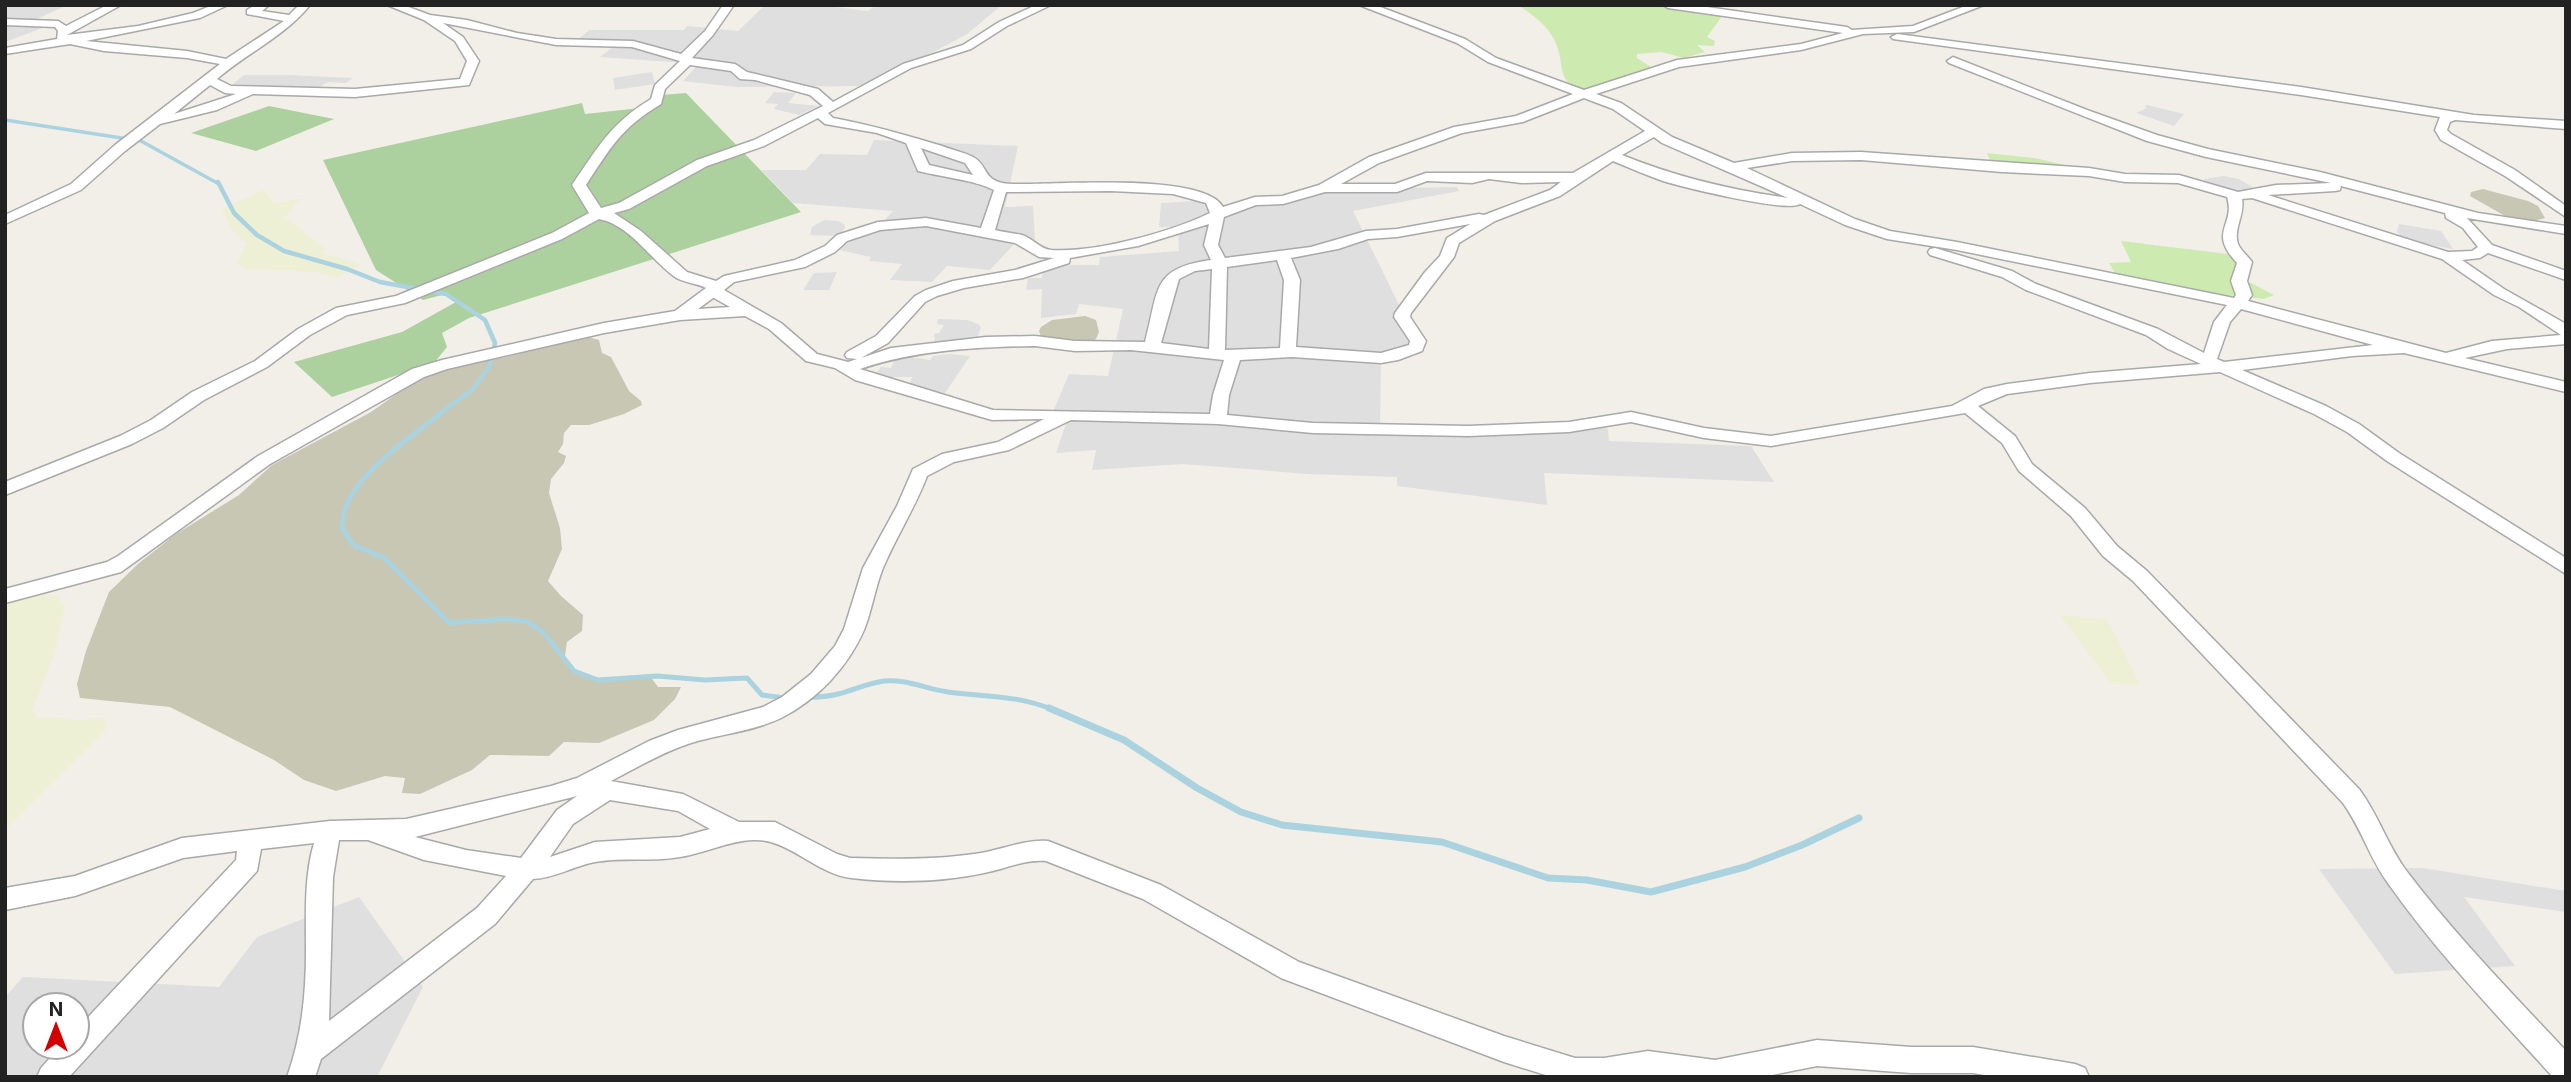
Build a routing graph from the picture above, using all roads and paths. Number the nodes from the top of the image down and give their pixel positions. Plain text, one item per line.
1 (116, 5) edge
2 (223, 5) edge
3 (305, 5) edge
4 (391, 5) edge
5 (729, 5) edge
6 (1046, 5) edge
7 (1364, 5) edge
8 (1668, 5) edge
9 (1979, 5) edge
10 (259, 6) edge
11 (292, 19) junction
12 (428, 19) junction
13 (5, 22) edge
14 (1861, 32) junction
15 (66, 36) junction
16 (1984, 50) junction
17 (5, 51) edge
18 (685, 60) junction
19 (1953, 61) dead end
20 (228, 63) junction
21 (1994, 76) junction
22 (208, 79) junction
23 (254, 91) junction
24 (1584, 94) junction
25 (825, 110) junction
26 (2452, 116) junction
27 (155, 122) junction
28 (2566, 125) edge
29 (1653, 132) junction
30 (912, 143) junction
31 (1612, 156) junction
32 (1731, 167) junction
33 (1576, 177) junction
34 (982, 179) junction
35 (2357, 185) junction
36 (1002, 188) junction
37 (1324, 188) junction
38 (2253, 194) junction
39 (2233, 195) junction
40 (1805, 202) junction
41 (2421, 203) junction
42 (2566, 213) edge
43 (597, 214) junction
44 (1216, 216) junction
45 (1490, 218) junction
46 (5, 220) edge
47 (2566, 230) edge
48 (986, 233) junction
49 (1910, 240) junction
50 (2487, 248) junction
51 (1079, 254) junction
52 (1282, 255) junction
53 (2447, 256) junction
54 (1220, 263) junction
55 (2566, 276) edge
56 (715, 288) junction
57 (2239, 304) junction
58 (748, 311) junction
59 (680, 316) junction
60 (2566, 331) edge
61 (2566, 340) edge
62 (1152, 346) junction
63 (2409, 348) junction
64 (1288, 352) junction
65 (1225, 356) junction
66 (2449, 358) junction
67 (2215, 364) junction
68 (843, 366) junction
69 (2566, 387) edge
70 (1966, 405) junction
71 (1069, 414) junction
72 (1218, 419) junction
73 (5, 489) edge
74 (2566, 567) edge
75 (5, 596) edge
76 (596, 788) junction
77 (330, 831) junction
78 (374, 832) junction
79 (736, 832) junction
80 (250, 842) junction
81 (527, 869) junction
82 (5, 899) edge
83 (312, 1049) junction
84 (2566, 1071) edge
85 (51, 1077) edge
86 (301, 1077) edge
87 (2075, 1077) edge

1 - 15 street
2 - 15 street
3 - 11 street
4 - 12 street
5 - 18 street
6 - 25 street
7 - 24 street
8 - 14 street
9 - 14 street
10 - 11 street
11 - 20 street
12 - 18 street
12 - 23 street
13 - 15 street
14 - 16 street
14 - 24 street
15 - 17 street
15 - 20 street
16 - 21 street
16 - 26 street
18 - 25 street
18 - 43 street
19 - 21 street
20 - 22 street
21 - 35 street
22 - 23 street
22 - 27 street
23 - 27 street
24 - 29 street
24 - 37 street
25 - 30 street
25 - 43 street
26 - 28 street
26 - 42 street
27 - 46 street
29 - 31 street
29 - 32 street
30 - 34 street
30 - 34 street
31 - 33 street
31 - 40 street
32 - 39 street
32 - 40 street
33 - 37 street
33 - 45 street
34 - 36 street
35 - 38 street
35 - 41 street
36 - 44 street
36 - 48 street
37 - 44 street
38 - 39 street
38 - 53 street
39 - 57 street
40 - 49 street
41 - 47 street
41 - 50 street
43 - 56 street
43 - 73 street
44 - 51 street
44 - 54 street
45 - 52 street
45 - 64 street
48 - 51 street
48 - 56 street
49 - 57 street
49 - 67 street
50 - 53 street
50 - 55 street
51 - 68 street
52 - 54 street
52 - 64 street
53 - 60 street
54 - 62 street
54 - 65 street
56 - 58 street
56 - 59 street
57 - 63 street
57 - 67 street
58 - 59 street
58 - 68 street
59 - 75 street
61 - 66 street
62 - 65 street
62 - 68 street
63 - 66 street
63 - 67 street
64 - 65 street
65 - 72 street
66 - 69 street
67 - 70 street
67 - 74 street
68 - 71 street
70 - 72 street
70 - 84 street
71 - 72 street
71 - 76 street
76 - 78 street
76 - 79 street
76 - 81 street
77 - 78 street
77 - 80 street
77 - 83 street
78 - 81 street
79 - 81 street
79 - 87 street
80 - 82 street
80 - 85 street
81 - 83 street
83 - 86 street

